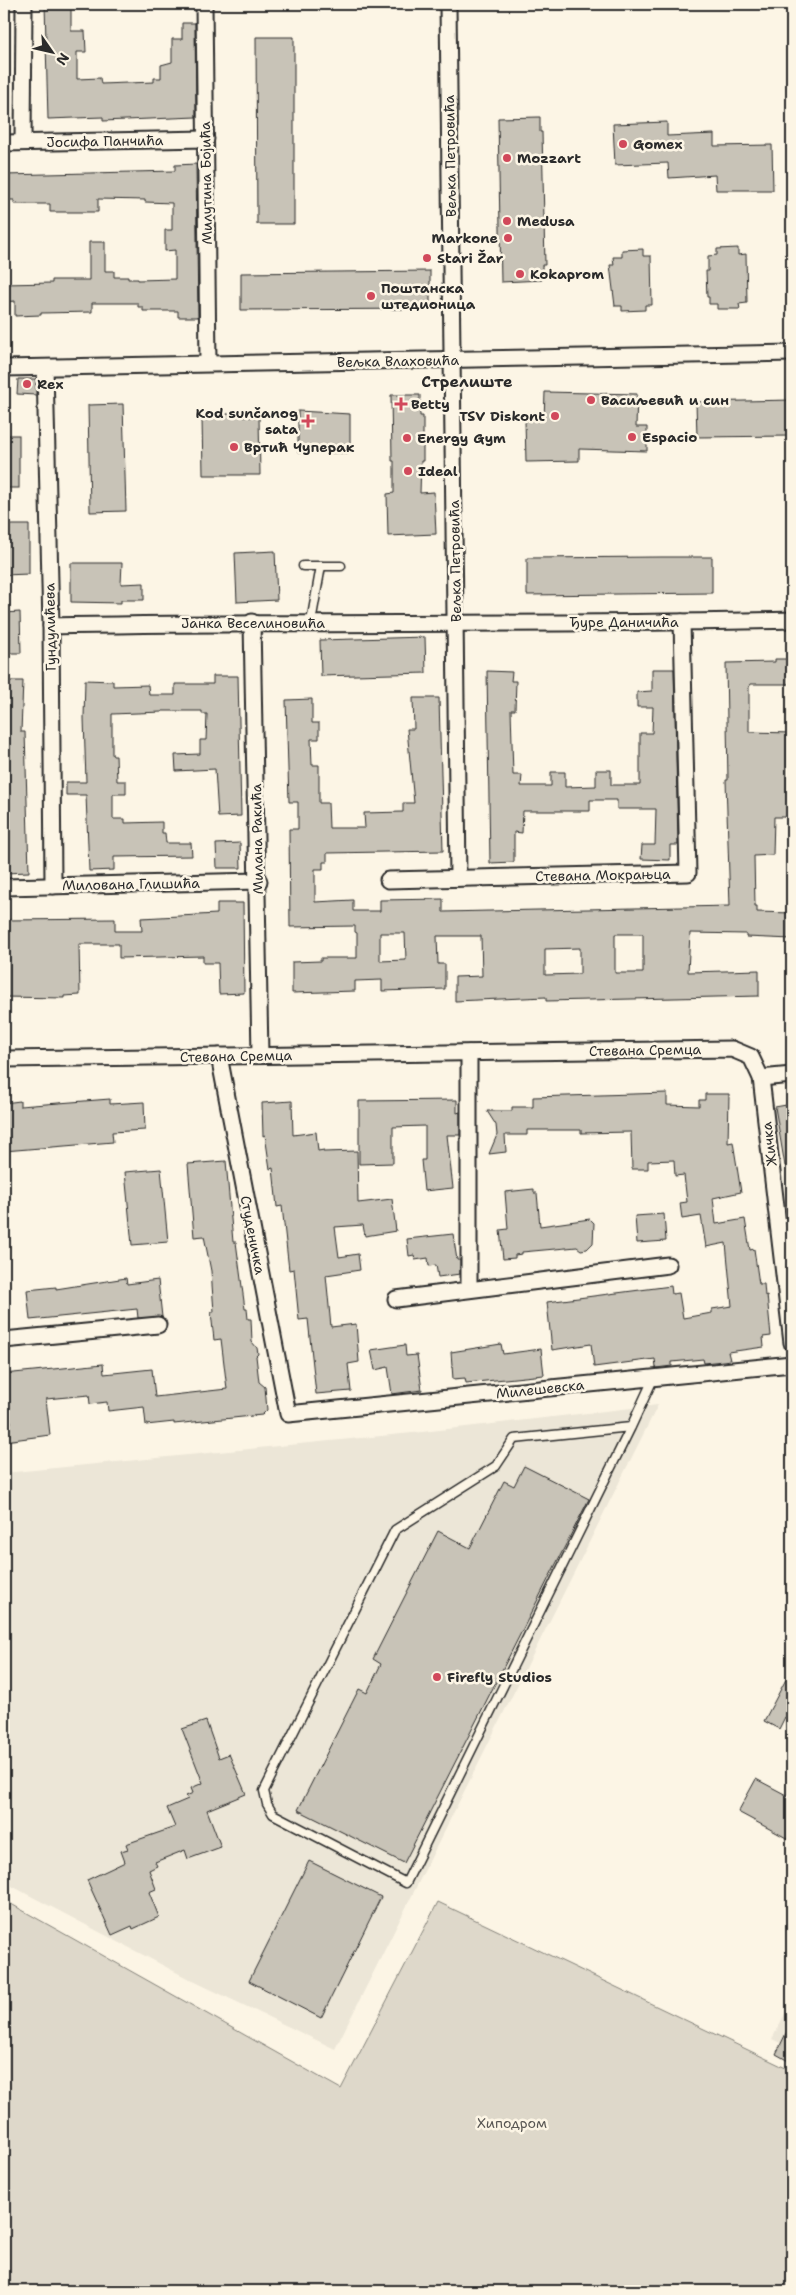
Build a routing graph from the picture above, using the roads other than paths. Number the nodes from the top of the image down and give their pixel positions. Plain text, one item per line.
1 (24, 4) edge
2 (204, 4) edge
3 (448, 4) edge
4 (206, 138) junction
5 (23, 142) junction
6 (4, 143) edge
7 (792, 353) edge
8 (453, 361) junction
9 (208, 363) junction
10 (4, 368) edge
11 (45, 368) junction
12 (303, 566) dead end
13 (321, 566) junction
14 (341, 566) dead end
15 (792, 620) edge
16 (252, 622) junction
17 (311, 622) junction
18 (456, 622) junction
19 (682, 622) junction
20 (51, 626) junction
21 (458, 878) junction
22 (388, 880) dead end
23 (259, 881) junction
24 (53, 886) junction
25 (4, 887) edge
26 (732, 1050) joint
27 (469, 1053) junction
28 (260, 1055) junction
29 (219, 1056) junction
30 (4, 1059) edge
31 (792, 1075) edge
32 (761, 1078) junction
33 (668, 1265) dead end
34 (469, 1289) junction
35 (396, 1298) dead end
36 (158, 1325) dead end
37 (4, 1340) edge
38 (792, 1343) edge
39 (792, 1364) edge
40 (654, 1377) junction
41 (288, 1414) joint
42 (631, 1427) junction

1 - 5 street
2 - 4 street, Милутина Бојића
3 - 8 street, Вељка Петровића
4 - 5 street, Јосифа Панчића
4 - 9 street, Милутина Бојића
5 - 6 street, Јосифа Панчића
7 - 8 street, Вељка Влаховића
8 - 9 street, Вељка Влаховића
8 - 18 street, Вељка Петровића
9 - 11 street, Вељка Влаховића
10 - 11 street, Вељка Влаховића
11 - 20 street, Гундулићева
12 - 13 lane
13 - 14 lane
13 - 17 lane
15 - 19 street, Ђуре Даничића
16 - 17 street, Јанка Веселиновића
16 - 20 street, Јанка Веселиновића
16 - 23 street, Милана Ракића
17 - 18 street, Јанка Веселиновића
18 - 19 street, Ђуре Даничића
18 - 21 street, Вељка Петровића
19 - 21 street, Стевана Мокрањца
20 - 24 street, Гундулићева
21 - 22 street, Стевана Мокрањца
23 - 24 street, Милована Глишића
23 - 28 street, Милана Ракића
24 - 25 street, Милована Глишића
26 - 27 street, Стевана Сремца
26 - 32 street, Жичка
27 - 28 street, Стевана Сремца
27 - 34 street
28 - 29 street, Стевана Сремца
29 - 30 street, Стевана Сремца
29 - 41 street, Студеничка
31 - 32 street
32 - 38 street, Жичка
33 - 34 street
34 - 35 street
36 - 37 street
39 - 40 street, Милешевска
40 - 41 street, Милешевска
40 - 42 lane
42 - 42 lane

